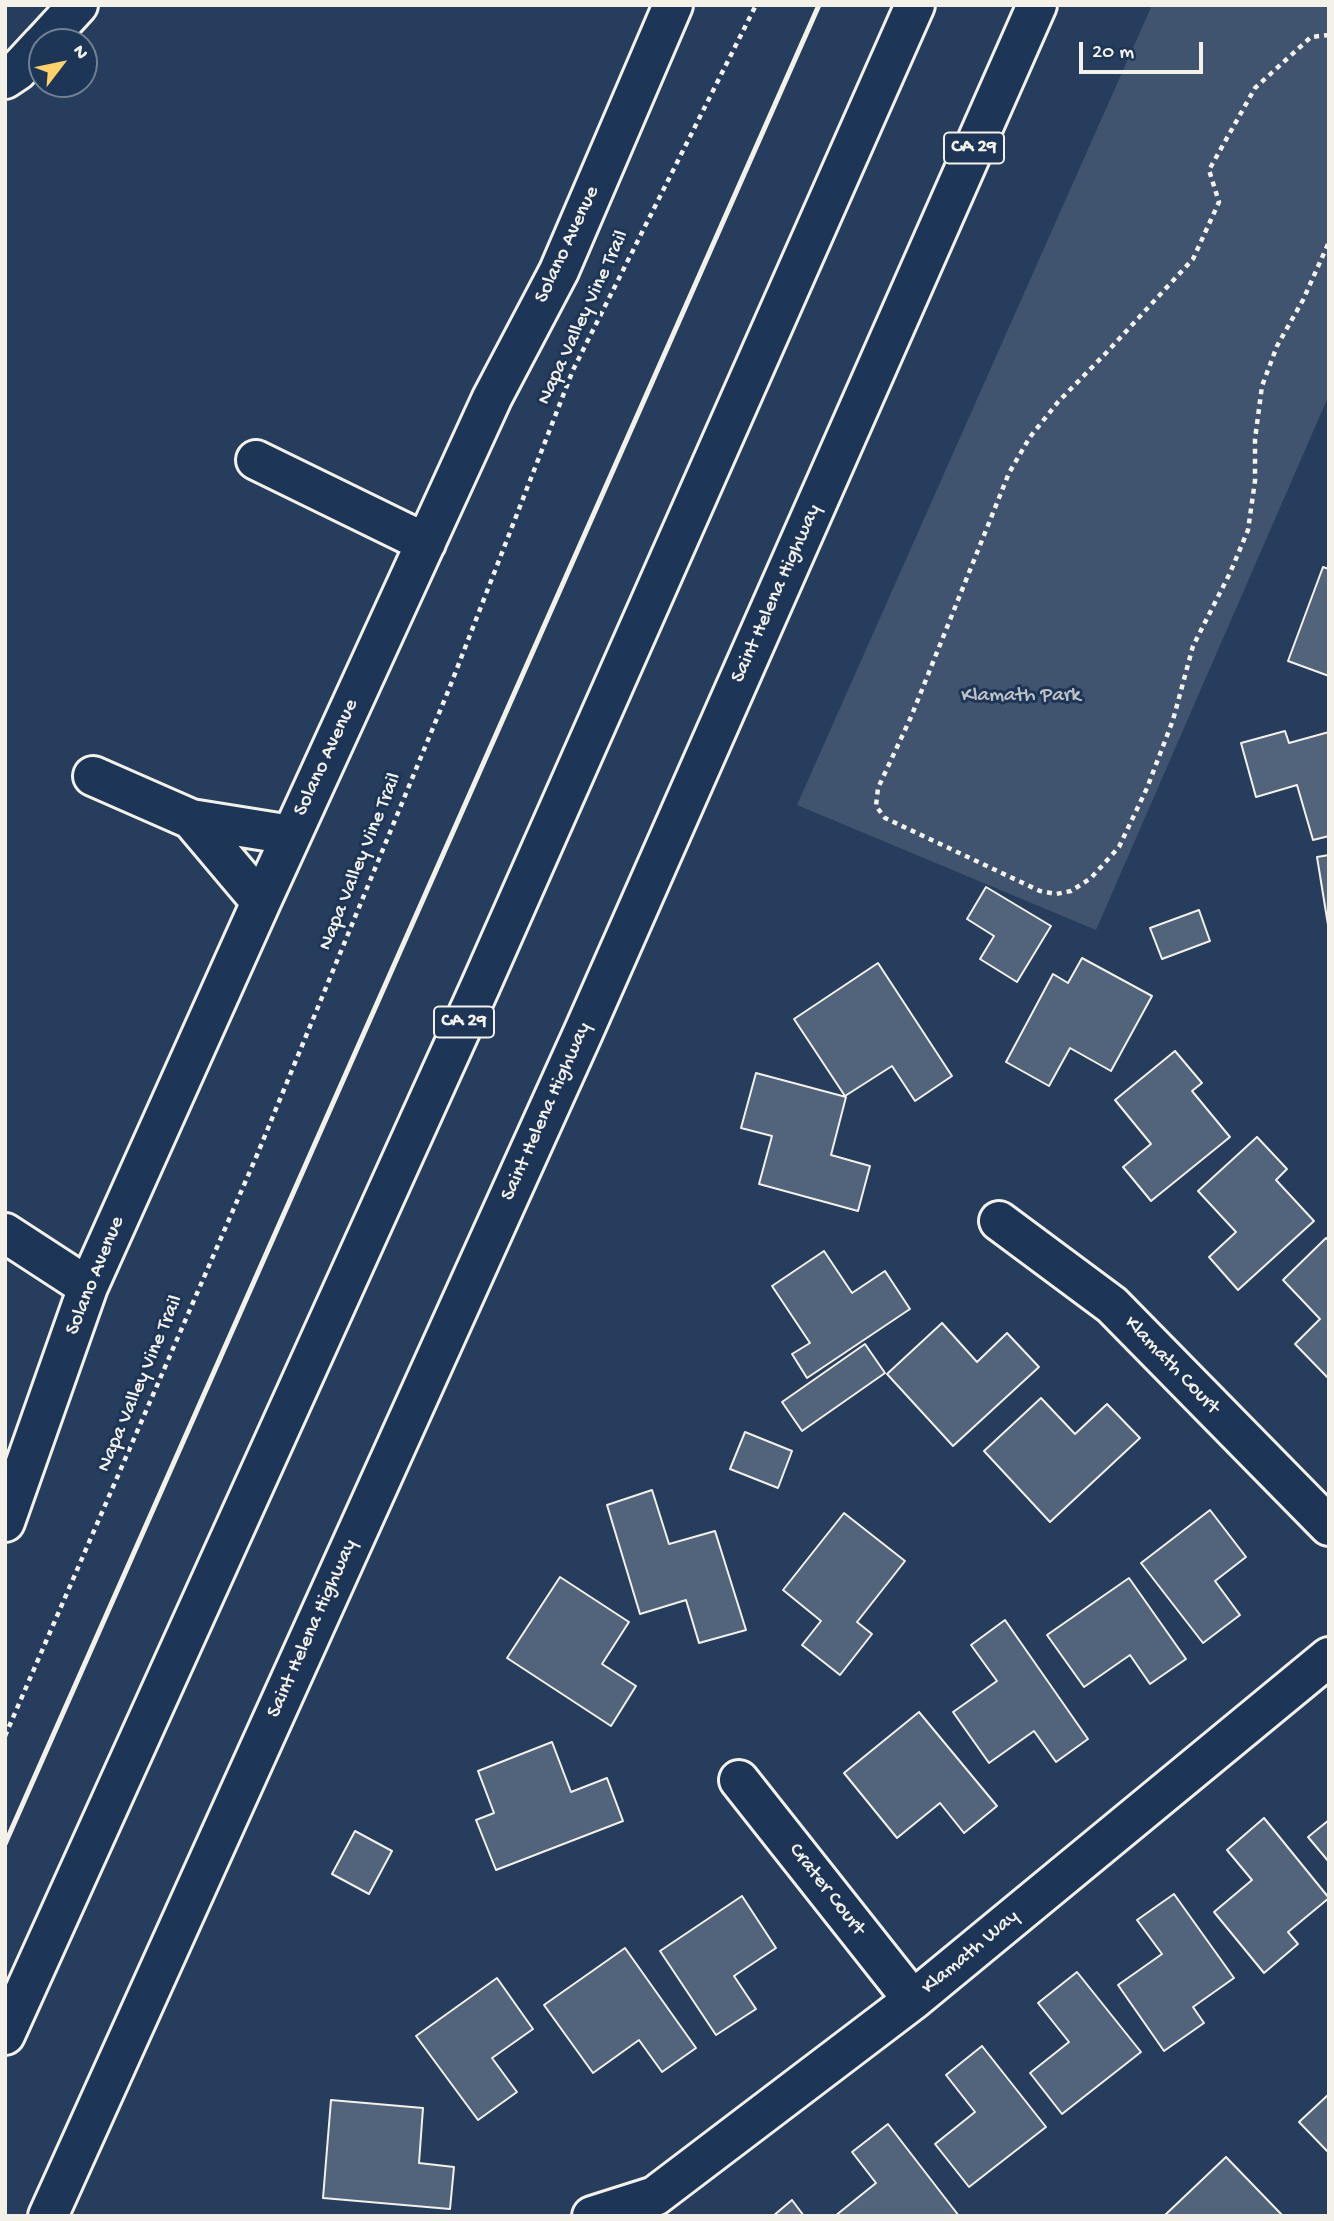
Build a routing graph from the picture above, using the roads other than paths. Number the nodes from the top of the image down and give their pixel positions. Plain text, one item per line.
1 (78, 5) edge
2 (673, 5) edge
3 (915, 5) edge
4 (1037, 5) edge
5 (57, 28) edge
6 (28, 59) edge
7 (5, 79) edge
8 (256, 460) dead end
9 (426, 542) junction
10 (93, 776) dead end
11 (191, 819) junction
12 (291, 835) junction
13 (261, 902) junction
14 (999, 1221) dead end
15 (5, 1233) edge
16 (88, 1287) junction
17 (5, 1522) edge
18 (1329, 1527) edge
19 (1329, 1657) edge
20 (739, 1780) dead end
21 (913, 2000) junction
22 (5, 2035) edge
23 (48, 2216) edge
24 (592, 2216) edge

1 - 5 main road
2 - 9 main road, Solano Avenue
3 - 22 main road, CA 29
4 - 23 main road, Saint Helena Highway / CA 29
6 - 7 main road
8 - 9 main road
9 - 12 main road, Solano Avenue
10 - 11 main road
11 - 12 main road
11 - 13 main road
12 - 13 main road, Solano Avenue
13 - 16 main road, Solano Avenue
14 - 18 main road, Klamath Court
15 - 16 main road
16 - 17 main road, Solano Avenue
19 - 21 main road, Klamath Way
20 - 21 main road, Crater Court
21 - 24 main road, Klamath Way

